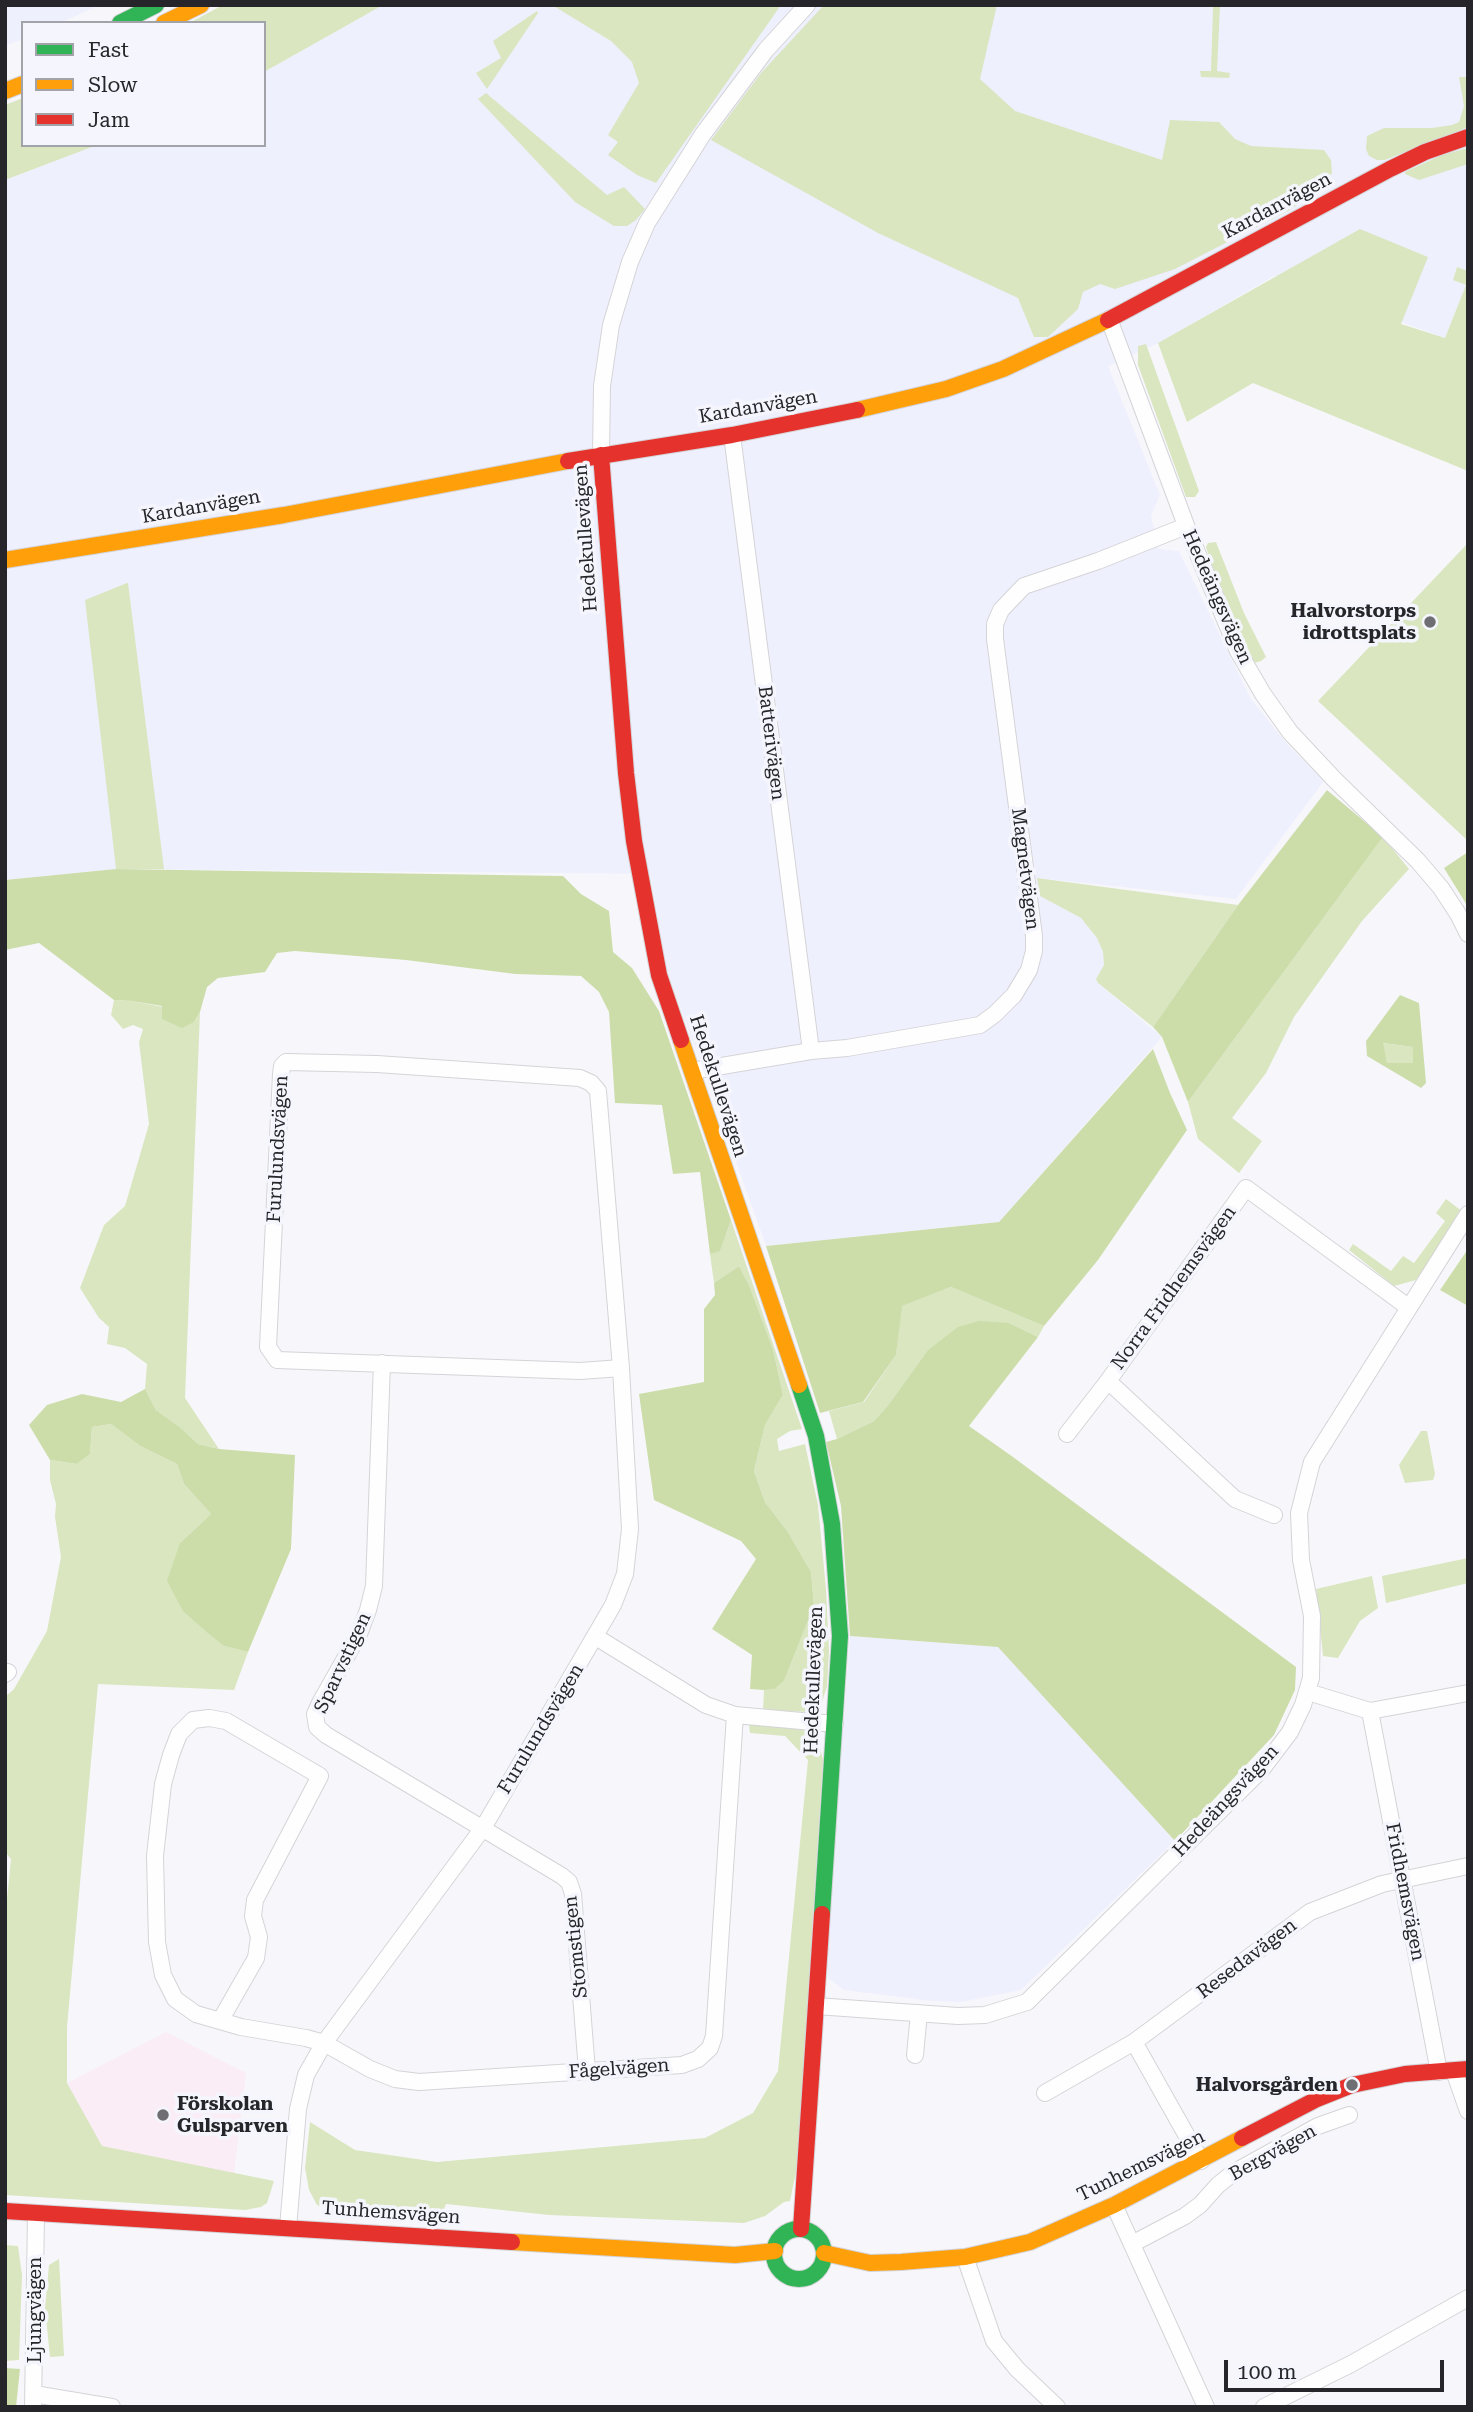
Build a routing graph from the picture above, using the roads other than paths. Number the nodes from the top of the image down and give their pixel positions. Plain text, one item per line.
1 (156, 5) edge
2 (201, 5) edge
3 (807, 5) edge
4 (124, 21) edge
5 (168, 21) edge
6 (1468, 136) edge
7 (1109, 319) junction
8 (732, 435) junction
9 (601, 455) junction
10 (1186, 526) junction
11 (5, 560) edge
12 (1468, 934) edge
13 (811, 1051) junction
14 (692, 1071) junction
15 (1468, 1214) edge
16 (1408, 1307) junction
17 (382, 1363) junction
18 (621, 1368) junction
19 (1108, 1381) junction
20 (1067, 1434) dead end
21 (1274, 1515) dead end
22 (596, 1637) junction
23 (1308, 1692) junction
24 (1468, 1693) edge
25 (1370, 1711) junction
26 (735, 1715) junction
27 (835, 1724) junction
28 (482, 1828) junction
29 (1468, 1866) edge
30 (1402, 1879) junction
31 (816, 2006) junction
32 (919, 2013) junction
33 (220, 2021) junction
34 (1134, 2042) junction
35 (324, 2043) junction
36 (915, 2055) dead end
37 (587, 2071) junction
38 (1453, 2071) edge
39 (1045, 2093) dead end
40 (1468, 2111) edge
41 (1349, 2115) dead end
42 (1201, 2161) junction
43 (1114, 2205) junction
44 (5, 2211) edge
45 (36, 2214) junction
46 (288, 2228) junction
47 (801, 2229) junction
48 (1132, 2244) junction
49 (775, 2251) junction
50 (824, 2253) junction
51 (965, 2257) junction
52 (1468, 2298) edge
53 (34, 2400) edge
54 (112, 2407) edge
55 (1056, 2407) edge
56 (1206, 2407) edge
57 (1264, 2407) edge

1 - 4 main road
2 - 5 main road
3 - 9 street, Hedekullevägen
6 - 7 main road, Kardanvägen
7 - 8 main road, Kardanvägen
7 - 10 street, Hedeängsvägen
8 - 9 main road, Kardanvägen
8 - 13 street, Batterivägen
9 - 11 main road, Kardanvägen
9 - 14 main road, Hedekullevägen
10 - 12 street, Hedeängsvägen
10 - 13 street, Magnetvägen
13 - 14 street, Magnetvägen
14 - 27 main road, Hedekullevägen
15 - 16 street, Hedeängsvägen
16 - 19 street, Norra Fridhemsvägen
16 - 23 street, Hedeängsvägen
17 - 18 street, Furulundsvägen
17 - 18 street, Furulundsvägen
17 - 28 street, Sparvstigen
18 - 22 street, Furulundsvägen
19 - 20 street, Norra Fridhemsvägen
19 - 21 street, Norra Fridhemsvägen
22 - 26 street
22 - 28 street, Furulundsvägen
23 - 25 street
23 - 32 street, Hedeängsvägen
24 - 25 street
25 - 30 street, Fridhemsvägen
26 - 27 street
26 - 37 street, Fågelvägen
27 - 31 main road, Hedekullevägen
28 - 35 street, Furulundsvägen
28 - 37 street, Stomstigen
29 - 30 street, Resedavägen
30 - 34 street, Resedavägen
30 - 38 street, Fridhemsvägen
31 - 32 street, Hedeängsvägen
31 - 47 main road, Hedekullevägen
32 - 36 street
33 - 33 street
33 - 35 street
34 - 39 street, Resedavägen
34 - 42 street
35 - 37 street, Fågelvägen
35 - 46 street, Furulundsvägen
38 - 40 street, Fridhemsvägen
38 - 42 main road, Tunhemsvägen
41 - 48 street, Bergvägen
42 - 43 main road, Tunhemsvägen
43 - 48 street
43 - 51 main road, Tunhemsvägen
44 - 45 main road, Tunhemsvägen
45 - 46 main road, Tunhemsvägen
45 - 53 street, Ljungvägen
46 - 49 main road, Tunhemsvägen
47 - 49 main road
47 - 50 main road
48 - 56 street
49 - 50 main road
50 - 51 main road, Tunhemsvägen
51 - 55 street
52 - 57 street
53 - 54 street

